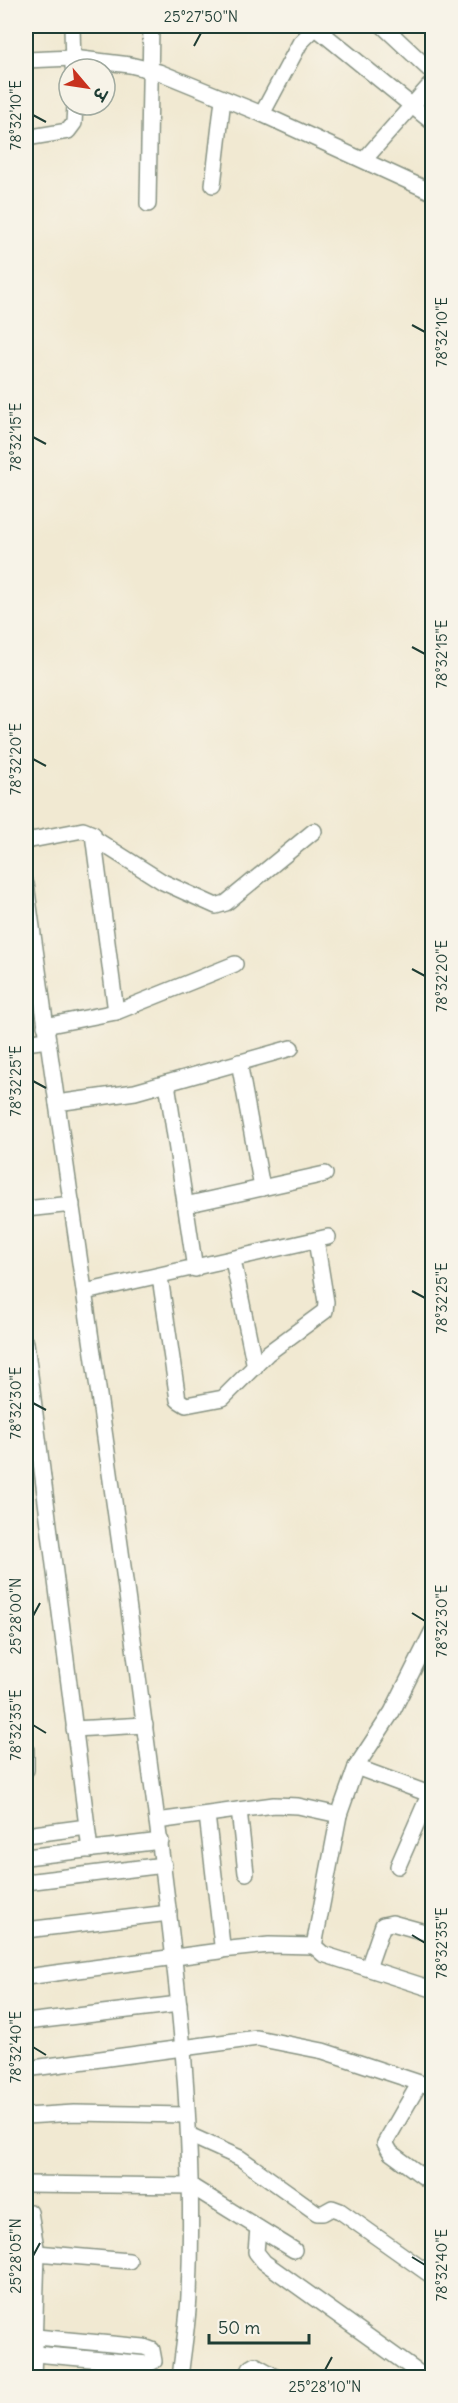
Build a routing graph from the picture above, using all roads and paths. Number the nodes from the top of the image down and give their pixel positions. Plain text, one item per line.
1 (72, 26) edge
2 (151, 26) edge
3 (316, 26) edge
4 (383, 26) edge
5 (73, 57) edge
6 (26, 60) edge
7 (57, 63) edge
8 (117, 67) edge
9 (148, 69) junction
10 (432, 72) edge
11 (432, 83) edge
12 (223, 99) junction
13 (412, 106) junction
14 (262, 114) junction
15 (74, 117) edge
16 (432, 122) edge
17 (26, 138) edge
18 (364, 160) junction
19 (213, 185) dead end
20 (432, 192) edge
21 (148, 204) dead end
22 (314, 831) dead end
23 (95, 839) junction
24 (26, 841) edge
25 (26, 884) edge
26 (235, 964) dead end
27 (116, 1012) junction
28 (46, 1033) junction
29 (26, 1043) edge
30 (291, 1048) dead end
31 (239, 1062) junction
32 (167, 1083) junction
33 (57, 1103) junction
34 (325, 1174) dead end
35 (262, 1188) junction
36 (72, 1204) junction
37 (185, 1205) junction
38 (26, 1209) edge
39 (233, 1260) junction
40 (195, 1269) junction
41 (160, 1277) junction
42 (85, 1292) junction
43 (26, 1343) edge
44 (255, 1367) junction
45 (432, 1632) edge
46 (144, 1725) junction
47 (74, 1730) junction
48 (26, 1750) edge
49 (356, 1767) junction
50 (26, 1770) edge
51 (432, 1792) edge
52 (239, 1810) junction
53 (207, 1815) junction
54 (339, 1815) junction
55 (157, 1821) junction
56 (87, 1827) junction
57 (26, 1834) edge
58 (161, 1841) junction
59 (90, 1850) junction
60 (26, 1857) edge
61 (164, 1865) junction
62 (398, 1866) dead end
63 (246, 1873) dead end
64 (26, 1882) edge
65 (169, 1913) junction
66 (26, 1930) edge
67 (432, 1934) edge
68 (314, 1946) junction
69 (222, 1950) junction
70 (174, 1959) junction
71 (368, 1968) junction
72 (26, 1977) edge
73 (432, 1989) edge
74 (179, 2004) junction
75 (26, 2022) edge
76 (183, 2047) junction
77 (26, 2069) edge
78 (426, 2086) edge
79 (187, 2115) junction
80 (26, 2116) edge
81 (189, 2135) junction
82 (432, 2183) edge
83 (26, 2184) edge
84 (191, 2186) junction
85 (30, 2212) dead end
86 (258, 2228) junction
87 (294, 2250) dead end
88 (37, 2253) junction
89 (129, 2261) dead end
90 (432, 2276) edge
91 (36, 2337) junction
92 (36, 2354) junction
93 (416, 2375) edge
94 (33, 2378) edge
95 (180, 2378) edge
96 (247, 2378) edge
97 (278, 2378) edge

1 - 5 street
2 - 9 street
3 - 13 street
3 - 14 street
4 - 10 street
6 - 7 street
8 - 9 street
9 - 12 street
9 - 21 street
11 - 13 street
12 - 14 street
12 - 19 street
13 - 16 street
13 - 18 street
14 - 18 street
15 - 17 street
18 - 20 street
22 - 23 street
23 - 24 street
23 - 27 street
25 - 28 street
26 - 27 street
27 - 28 street
28 - 29 street
28 - 33 street
30 - 31 street
31 - 32 street
31 - 35 street
32 - 33 street
32 - 37 street
33 - 36 street
34 - 35 street
35 - 37 street
36 - 38 street
36 - 42 street
37 - 40 street
39 - 40 street
39 - 44 street
39 - 44 street
40 - 41 street
41 - 42 street
41 - 44 street
42 - 46 street
43 - 47 street
45 - 49 street
46 - 47 street
46 - 55 street
47 - 56 street
48 - 50 street
49 - 51 street
49 - 54 street
51 - 62 street
52 - 53 street
52 - 54 street
52 - 63 street
53 - 55 street
53 - 69 street
54 - 68 street
55 - 58 street
56 - 57 street
56 - 59 street
58 - 59 street
58 - 61 street
59 - 60 street
61 - 64 street
61 - 65 street
65 - 66 street
65 - 70 street
67 - 71 street
68 - 69 street
68 - 71 street
69 - 70 street
70 - 72 street
70 - 74 street
71 - 73 street
74 - 75 street
74 - 76 street
76 - 77 street
76 - 78 street
76 - 79 street
78 - 82 street
79 - 80 street
79 - 81 street
81 - 84 street
81 - 90 street
83 - 84 street
84 - 86 street
84 - 95 street
85 - 88 street
86 - 87 street
86 - 93 street
88 - 89 street
88 - 91 street
91 - 92 street
91 - 92 street
92 - 94 street
96 - 97 street

